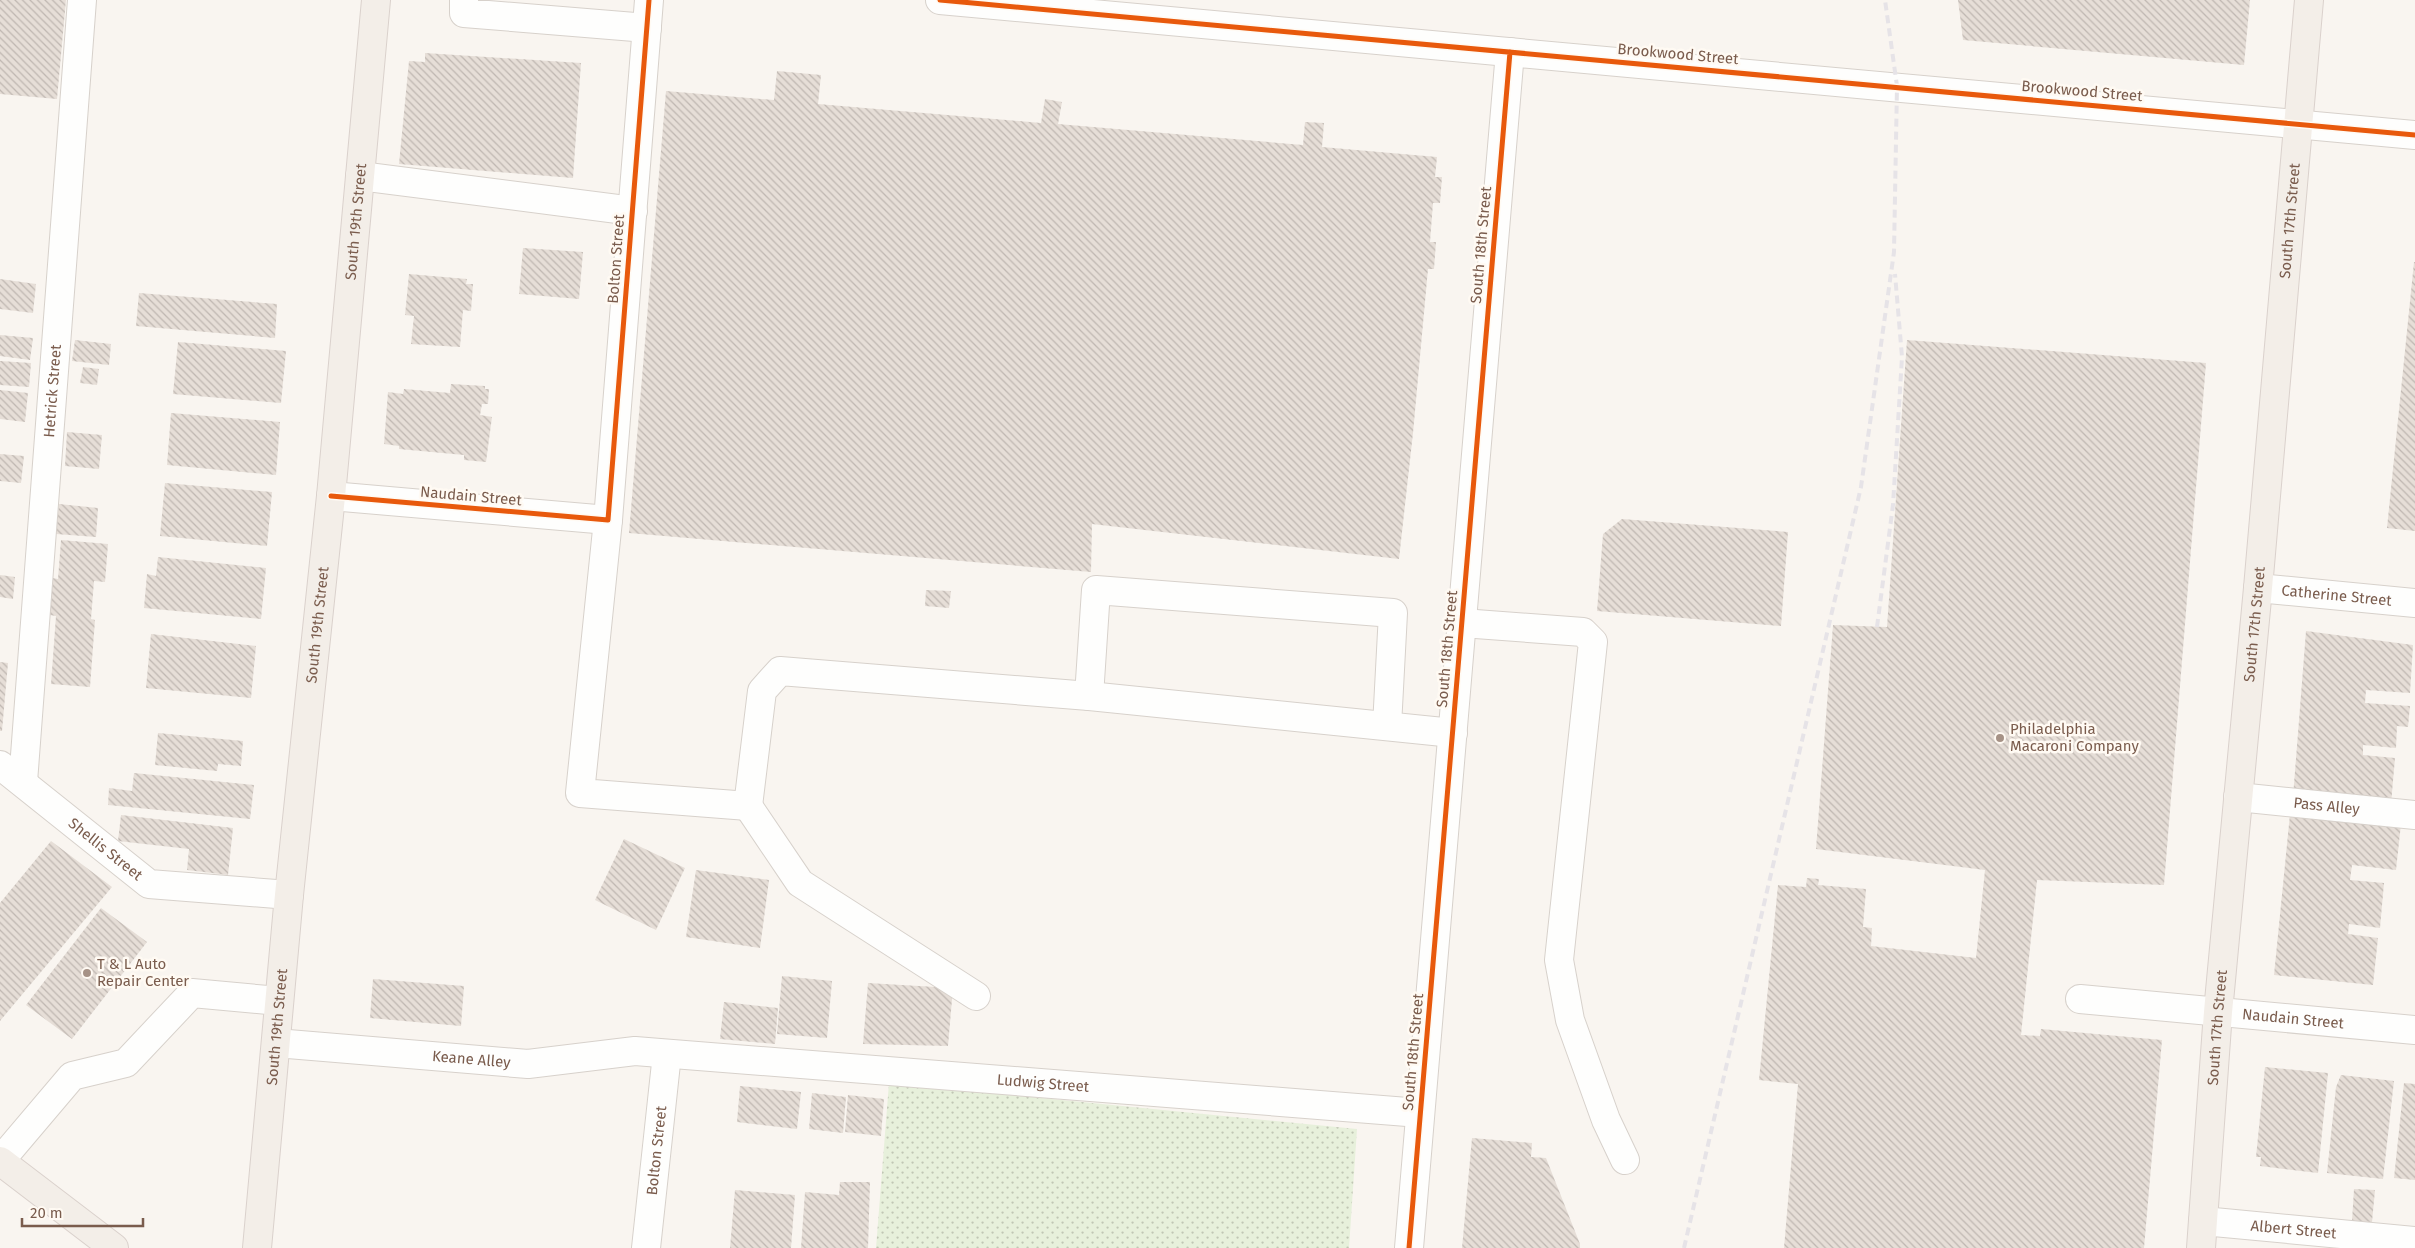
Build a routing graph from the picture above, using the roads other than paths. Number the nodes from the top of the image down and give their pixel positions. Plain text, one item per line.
1 (82, 0) edge
2 (376, 0) edge
3 (464, 0) edge
4 (649, 0) edge
5 (940, 0) edge
6 (2309, 0) edge
7 (647, 28) junction
8 (1510, 52) junction
9 (2300, 122) junction
10 (2415, 135) edge
11 (360, 176) junction
12 (633, 211) junction
13 (331, 496) junction
14 (608, 520) junction
15 (2258, 588) junction
16 (2415, 603) edge
17 (1462, 623) junction
18 (1089, 696) junction
19 (1387, 726) junction
20 (1453, 733) junction
21 (0, 765) edge
22 (23, 782) junction
23 (2238, 797) junction
24 (748, 806) junction
25 (2415, 815) edge
26 (289, 895) junction
27 (976, 996) dead end
28 (2080, 999) dead end
29 (279, 1001) junction
30 (2218, 1012) junction
31 (2415, 1030) edge
32 (276, 1043) junction
33 (667, 1054) junction
34 (1420, 1113) junction
35 (1625, 1160) dead end
36 (0, 1161) edge
37 (2204, 1220) junction
38 (2415, 1241) edge
39 (114, 1248) edge
40 (258, 1248) edge
41 (646, 1248) edge
42 (1409, 1248) edge
43 (2202, 1248) edge

1 - 22 street, Hetrick Street
2 - 11 main road, South 19th Street
3 - 7 street
4 - 7 street, Bolton Street
5 - 8 street, Brookwood Street
6 - 9 main road, South 17th Street
7 - 12 street, Bolton Street
8 - 9 street, Brookwood Street
8 - 17 street, South 18th Street
9 - 10 street, Brookwood Street
9 - 15 main road, South 17th Street
11 - 12 street
11 - 13 main road, South 19th Street
12 - 14 street, Bolton Street
13 - 14 street, Naudain Street
13 - 26 main road, South 19th Street
14 - 24 street, Bolton Street
15 - 16 street, Catherine Street
15 - 23 main road, South 17th Street
17 - 20 street, South 18th Street
17 - 35 street
18 - 19 street
18 - 19 street
18 - 24 street
19 - 20 street
20 - 34 street, South 18th Street
21 - 22 street, Shellis Street
22 - 26 street, Shellis Street
23 - 25 street, Pass Alley
23 - 30 main road, South 17th Street
24 - 27 street
26 - 29 main road, South 19th Street
28 - 30 street, Naudain Street
29 - 32 main road, South 19th Street
29 - 36 street
30 - 31 street, Naudain Street
30 - 37 main road, South 17th Street
32 - 33 street, Keane Alley
32 - 40 main road, South 19th Street
33 - 34 street, Ludwig Street
33 - 41 street, Bolton Street
34 - 42 street, South 18th Street
36 - 39 main road
37 - 38 street, Albert Street
37 - 43 main road, South 17th Street

